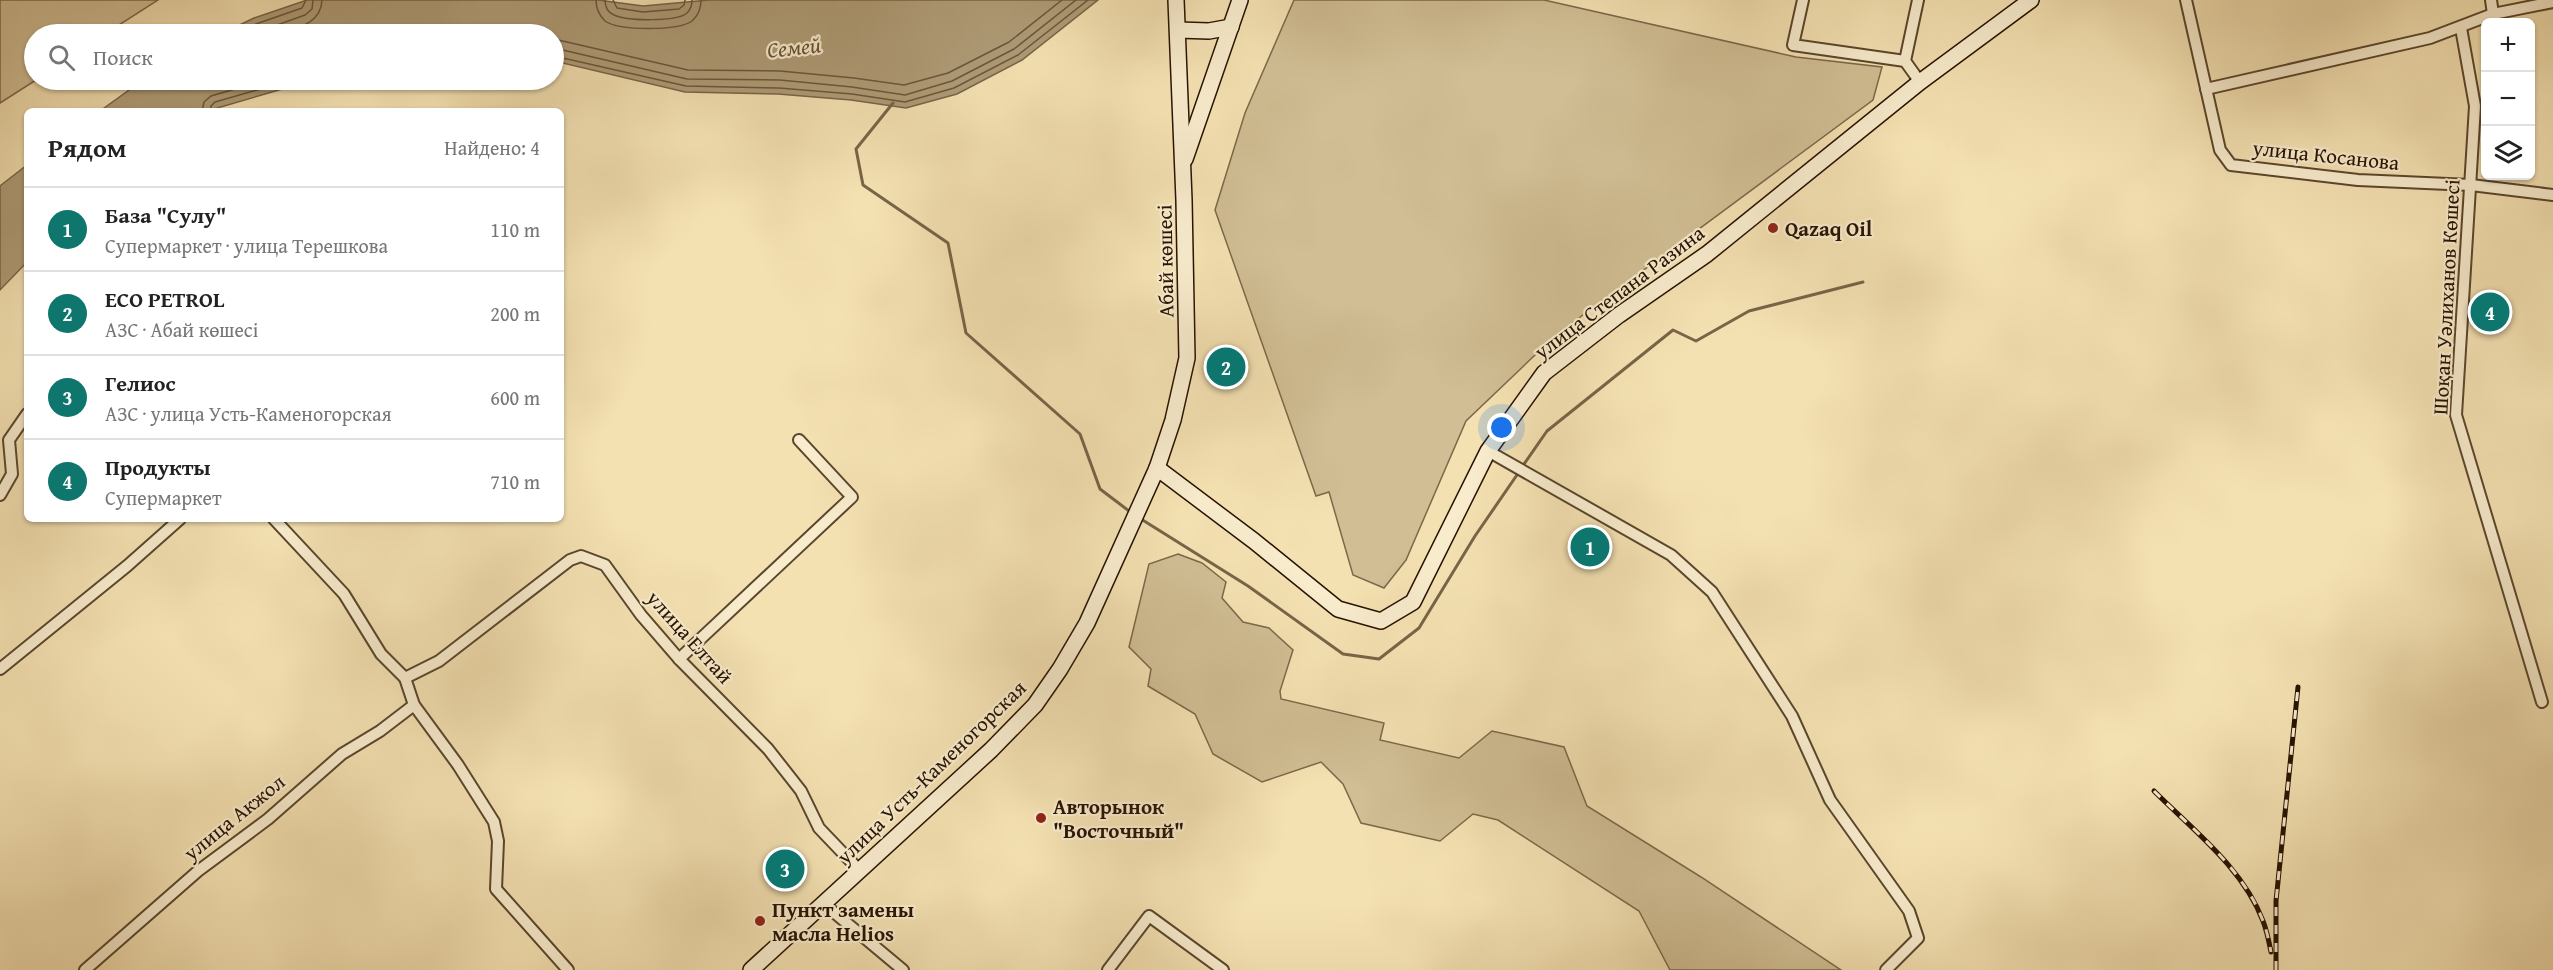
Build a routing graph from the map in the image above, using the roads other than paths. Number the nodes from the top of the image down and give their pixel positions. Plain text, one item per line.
1 (1176, 0) edge
2 (1240, 0) edge
3 (1803, 0) edge
4 (1918, 0) edge
5 (2031, 0) edge
6 (2186, 0) edge
7 (2491, 0) edge
8 (2553, 2) edge
9 (2493, 14) junction
10 (1232, 27) junction
11 (2461, 28) junction
12 (1178, 30) junction
13 (1905, 61) junction
14 (1920, 82) junction
15 (2206, 89) junction
16 (1182, 168) junction
17 (2471, 185) junction
18 (2553, 195) edge
19 (24, 418) edge
20 (799, 440) dead end
21 (1488, 451) junction
22 (1157, 468) junction
23 (0, 495) edge
24 (1133, 520) joint
25 (177, 522) edge
26 (277, 522) edge
27 (679, 659) junction
28 (0, 669) edge
29 (405, 678) junction
30 (2541, 702) dead end
31 (414, 705) junction
32 (860, 872) junction
33 (824, 904) junction
34 (85, 970) edge
35 (568, 970) edge
36 (751, 970) edge
37 (903, 970) edge
38 (1108, 970) edge
39 (1223, 970) edge
40 (1886, 970) edge

1 - 12 main road, Абай көшесі
2 - 10 main road
3 - 13 street
4 - 13 street
5 - 14 main road, улица Степана Разина
6 - 15 street, улица Косанова
7 - 9 street
8 - 9 street
9 - 11 street
10 - 12 main road
10 - 16 main road
11 - 15 street
11 - 17 street, Шоқан Уәлиханов Көшесі
12 - 16 main road, Абай көшесі
13 - 14 street
14 - 21 main road, улица Степана Разина
15 - 17 street, улица Косанова
16 - 22 main road, Абай көшесі
17 - 18 street, улица Косанова
17 - 30 street, Шоқан Уәлиханов Көшесі
19 - 23 street
20 - 27 street
21 - 22 main road, улица Степана Разина
21 - 40 street
22 - 24 main road, Абай көшесі
24 - 32 main road, улица Усть-Каменогорская
25 - 28 street
26 - 29 street
27 - 29 street, улица Елтай
27 - 32 street, улица Елтай
29 - 31 street
31 - 34 street, улица Акжол
31 - 35 street
32 - 33 main road, улица Усть-Каменогорская
33 - 36 main road, улица Усть-Каменогорская
33 - 37 street
38 - 39 street

